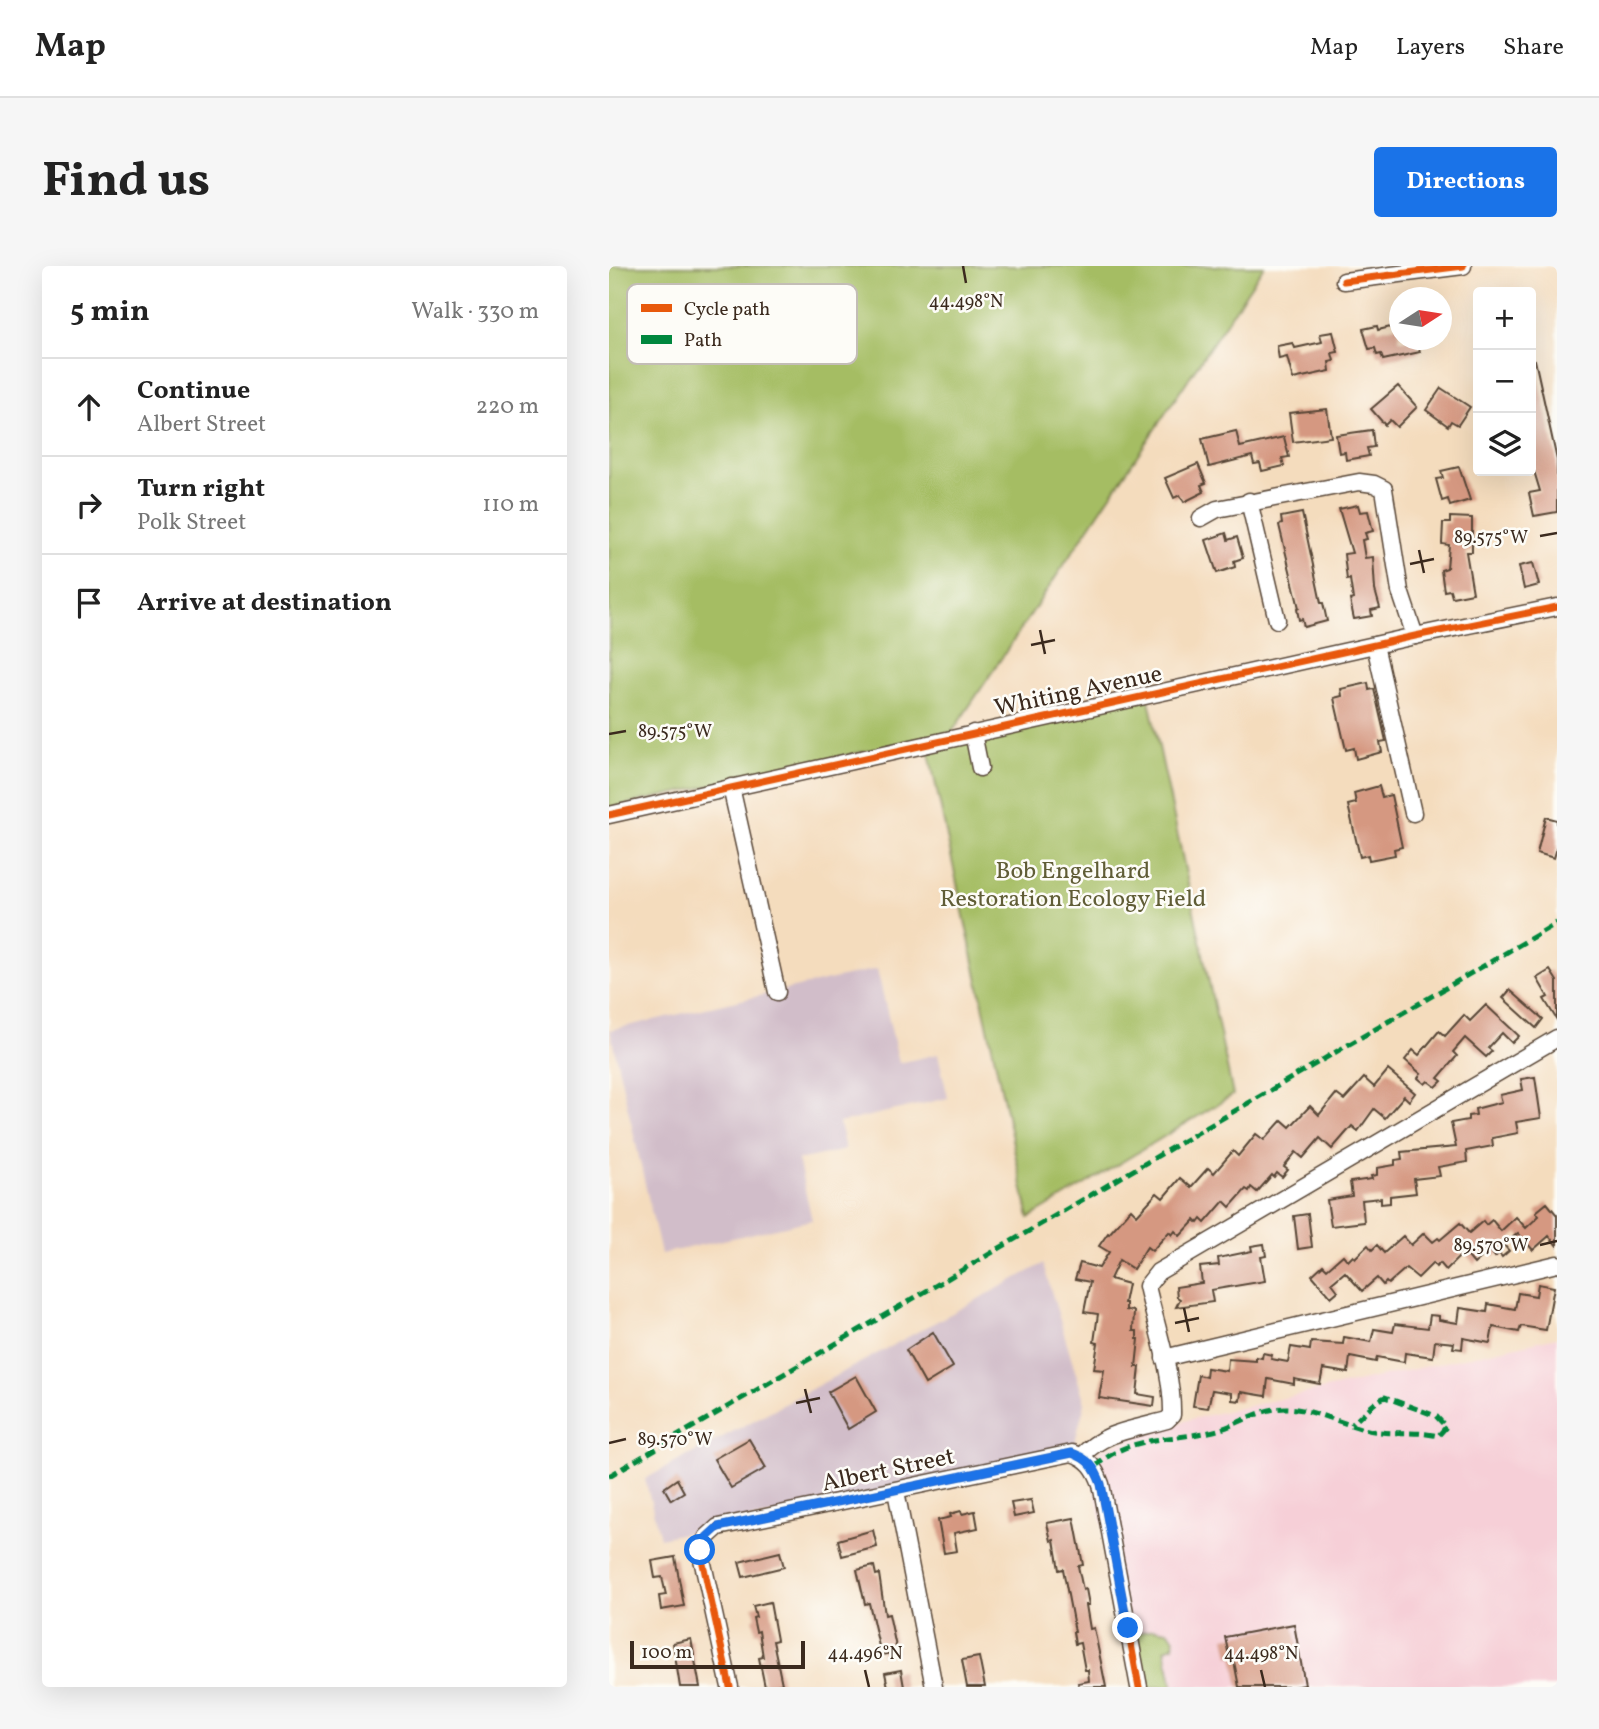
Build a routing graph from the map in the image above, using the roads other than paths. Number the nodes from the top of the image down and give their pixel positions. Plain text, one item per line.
1 (1464, 266) edge
2 (1344, 281) dead end
3 (1249, 502) junction
4 (1201, 518) dead end
5 (1557, 607) edge
6 (1277, 620) dead end
7 (1415, 636) junction
8 (1375, 645) junction
9 (973, 733) junction
10 (980, 768) dead end
11 (731, 787) junction
12 (1413, 813) dead end
13 (609, 815) edge
14 (777, 992) dead end
15 (1557, 1038) edge
16 (1557, 1264) edge
17 (1164, 1358) junction
18 (1081, 1456) junction
19 (896, 1490) junction
20 (730, 1687) edge
21 (934, 1687) edge
22 (1139, 1687) edge

1 - 2 street
3 - 4 street
3 - 6 street
3 - 7 street
5 - 7 street, Whiting Avenue
7 - 8 street, Whiting Avenue
8 - 9 street, Whiting Avenue
8 - 12 street
9 - 10 street
9 - 11 street, Whiting Avenue
11 - 13 street, Whiting Avenue
11 - 14 street
15 - 17 street
16 - 17 street
17 - 18 street
18 - 19 street, Albert Street
18 - 22 street
19 - 20 street, Albert Street
19 - 21 street

